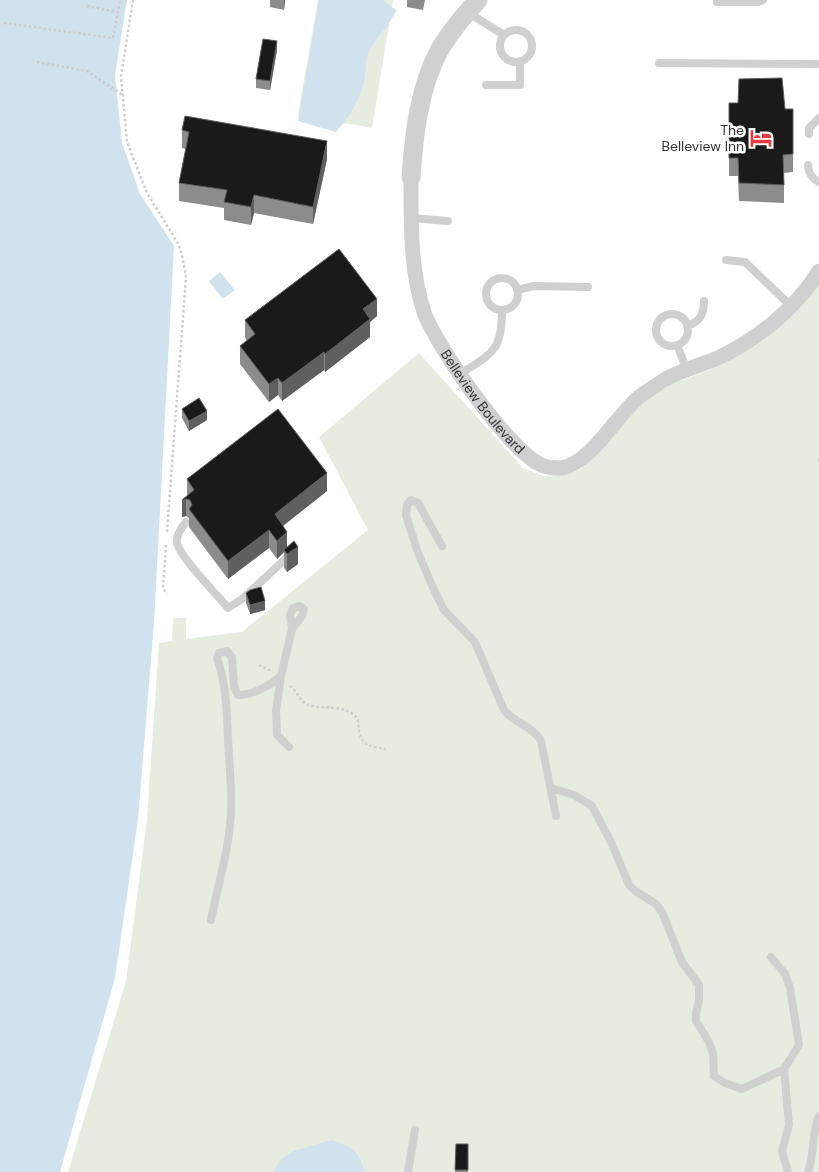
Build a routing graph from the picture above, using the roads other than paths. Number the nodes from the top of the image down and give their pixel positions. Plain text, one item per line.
1 (763, 0) edge
2 (718, 2) dead end
3 (472, 6) edge
4 (504, 35) junction
5 (520, 61) junction
6 (659, 63) dead end
7 (819, 64) edge
8 (486, 85) dead end
9 (819, 118) edge
10 (808, 134) dead end
11 (808, 165) dead end
12 (411, 177) joint
13 (819, 182) edge
14 (411, 218) junction
15 (448, 220) dead end
16 (726, 260) dead end
17 (819, 271) edge
18 (588, 287) dead end
19 (517, 290) junction
20 (704, 300) dead end
21 (792, 307) junction
22 (502, 310) junction
23 (688, 326) junction
24 (677, 345) junction
25 (687, 370) junction
26 (460, 374) junction
27 (186, 522) dead end
28 (442, 546) dead end
29 (296, 549) edge
30 (292, 629) dead end
31 (278, 674) junction
32 (289, 747) dead end
33 (551, 788) junction
34 (556, 816) dead end
35 (210, 920) dead end
36 (772, 957) dead end
37 (784, 1070) junction
38 (819, 1116) edge
39 (416, 1130) dead end
40 (408, 1172) edge
41 (788, 1172) edge
42 (808, 1172) edge

1 - 2 lane
3 - 4 lane
3 - 12 street, Belleview Boulevard
4 - 5 lane
4 - 5 lane
5 - 8 lane
6 - 7 lane
9 - 10 lane
11 - 13 lane
12 - 14 street, Belleview Boulevard
14 - 15 lane
14 - 26 street, Belleview Boulevard
16 - 21 lane
17 - 21 street, Belleview Boulevard
18 - 19 lane
19 - 22 lane
19 - 22 lane
20 - 23 lane
21 - 25 street, Belleview Boulevard
22 - 26 lane
23 - 24 lane
23 - 24 lane
24 - 25 lane
25 - 26 street, Belleview Boulevard
27 - 29 lane
28 - 33 lane
30 - 31 lane
31 - 32 lane
31 - 35 lane
33 - 34 lane
33 - 37 lane
36 - 37 lane
37 - 41 lane
38 - 42 lane
39 - 40 lane

